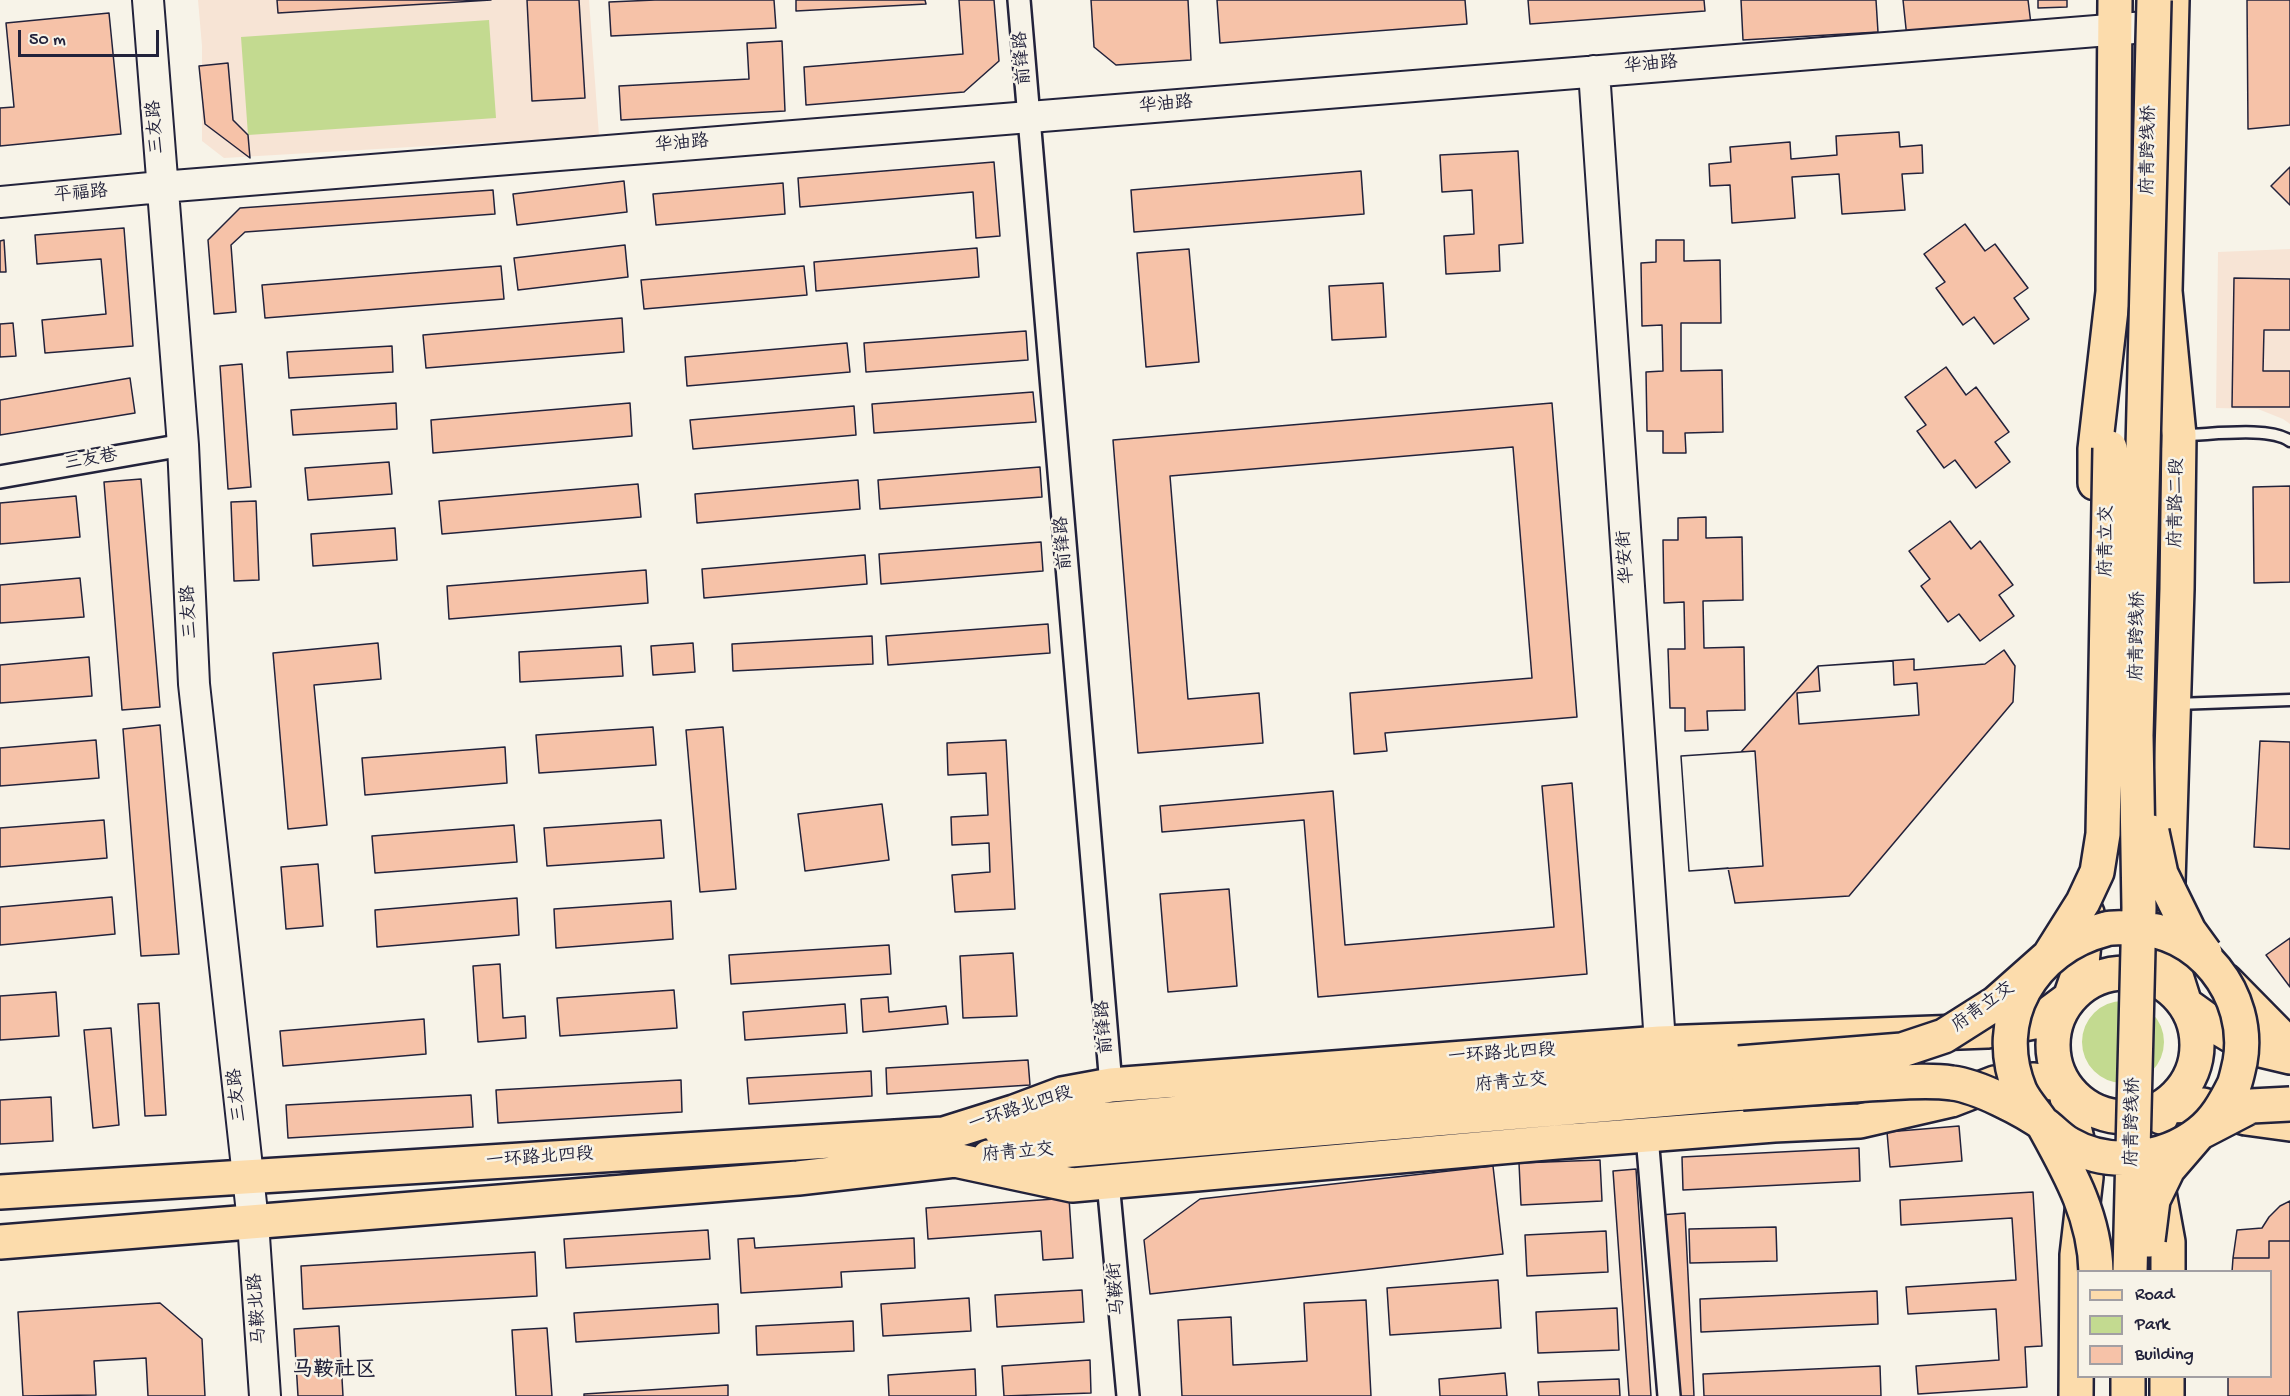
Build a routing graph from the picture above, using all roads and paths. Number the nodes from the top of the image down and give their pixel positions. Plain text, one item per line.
1 (148, 0) edge
2 (1019, 0) edge
3 (2134, 0) edge
4 (2165, 8) edge
5 (2115, 14) edge
6 (1594, 71) junction
7 (1029, 117) junction
8 (162, 187) junction
9 (0, 202) edge
10 (2113, 292) junction
11 (2170, 440) junction
12 (2290, 441) edge
13 (183, 445) junction
14 (0, 477) edge
15 (2290, 700) edge
16 (2174, 704) junction
17 (2049, 956) junction
18 (2226, 981) junction
19 (2070, 998) junction
20 (2185, 1004) junction
21 (1660, 1043) junction
22 (2290, 1046) edge
23 (2290, 1057) edge
24 (1740, 1078) junction
25 (1111, 1085) junction
26 (2064, 1085) junction
27 (2290, 1104) edge
28 (2165, 1106) junction
29 (2042, 1123) junction
30 (2290, 1124) edge
31 (2199, 1133) junction
32 (1647, 1136) junction
33 (949, 1147) junction
34 (247, 1177) junction
35 (1108, 1182) junction
36 (0, 1192) edge
37 (252, 1221) junction
38 (0, 1242) edge
39 (2096, 1270) edge
40 (2110, 1270) edge
41 (2130, 1270) edge
42 (2146, 1270) edge
43 (2168, 1270) edge
44 (2097, 1378) edge
45 (2108, 1378) edge
46 (2128, 1378) edge
47 (2145, 1378) edge
48 (2167, 1378) edge
49 (265, 1396) edge
50 (1128, 1396) edge
51 (1669, 1396) edge
52 (2076, 1396) edge
53 (2097, 1396) edge
54 (2107, 1396) edge
55 (2128, 1396) edge
56 (2145, 1396) edge
57 (2167, 1396) edge

1 - 8 street, 三友路
2 - 7 street, 前锋路
3 - 40 main road, 府青跨线桥, bridge
4 - 5 street, 华油路
4 - 11 main road
4 - 41 main road, 府青跨线桥, bridge
5 - 6 street, 华油路
5 - 10 main road
6 - 7 street, 华油路
6 - 21 street, 华安街
7 - 8 street, 华油路
7 - 25 street, 前锋路
8 - 9 street, 平福路
8 - 13 street, 三友路
10 - 17 main road, 府青立交, bridge
10 - 19 main road
11 - 12 lane
11 - 16 main road, 府青路二段
11 - 18 main road, bridge
13 - 14 street, 三友巷
13 - 34 street, 三友路
15 - 16 lane
16 - 20 main road, 府青路二段
17 - 18 main road, 府青立交, bridge
17 - 24 main road, 府青立交, bridge
17 - 29 main road, 府青立交, bridge
18 - 22 main road
18 - 31 main road, 府青立交, bridge
19 - 20 main road
19 - 21 main road, 一环路北四段
19 - 26 main road
20 - 23 main road
20 - 28 main road
21 - 25 main road, 一环路北四段
24 - 29 main road, 府青立交, bridge
24 - 33 main road, 府青立交
25 - 33 main road, 一环路北四段
26 - 28 main road
26 - 32 main road, 一环路北四段
26 - 52 main road
27 - 31 main road, 府青立交, bridge
28 - 30 main road
28 - 43 main road
29 - 31 main road, 府青立交, bridge
29 - 39 main road, 府青立交, bridge
31 - 42 main road, 府青立交, bridge
32 - 35 main road, 一环路北四段
32 - 51 street
33 - 34 main road, 一环路北四段
33 - 35 main road, 一环路北四段
33 - 37 main road, 一环路北四段
34 - 36 main road, 一环路北四段
34 - 37 street, 三友路
35 - 50 street, 马鞍街
37 - 38 main road, 一环路北四段
37 - 49 street, 马鞍北路
44 - 53 main road
45 - 54 main road
46 - 55 main road
47 - 56 main road
48 - 57 main road

